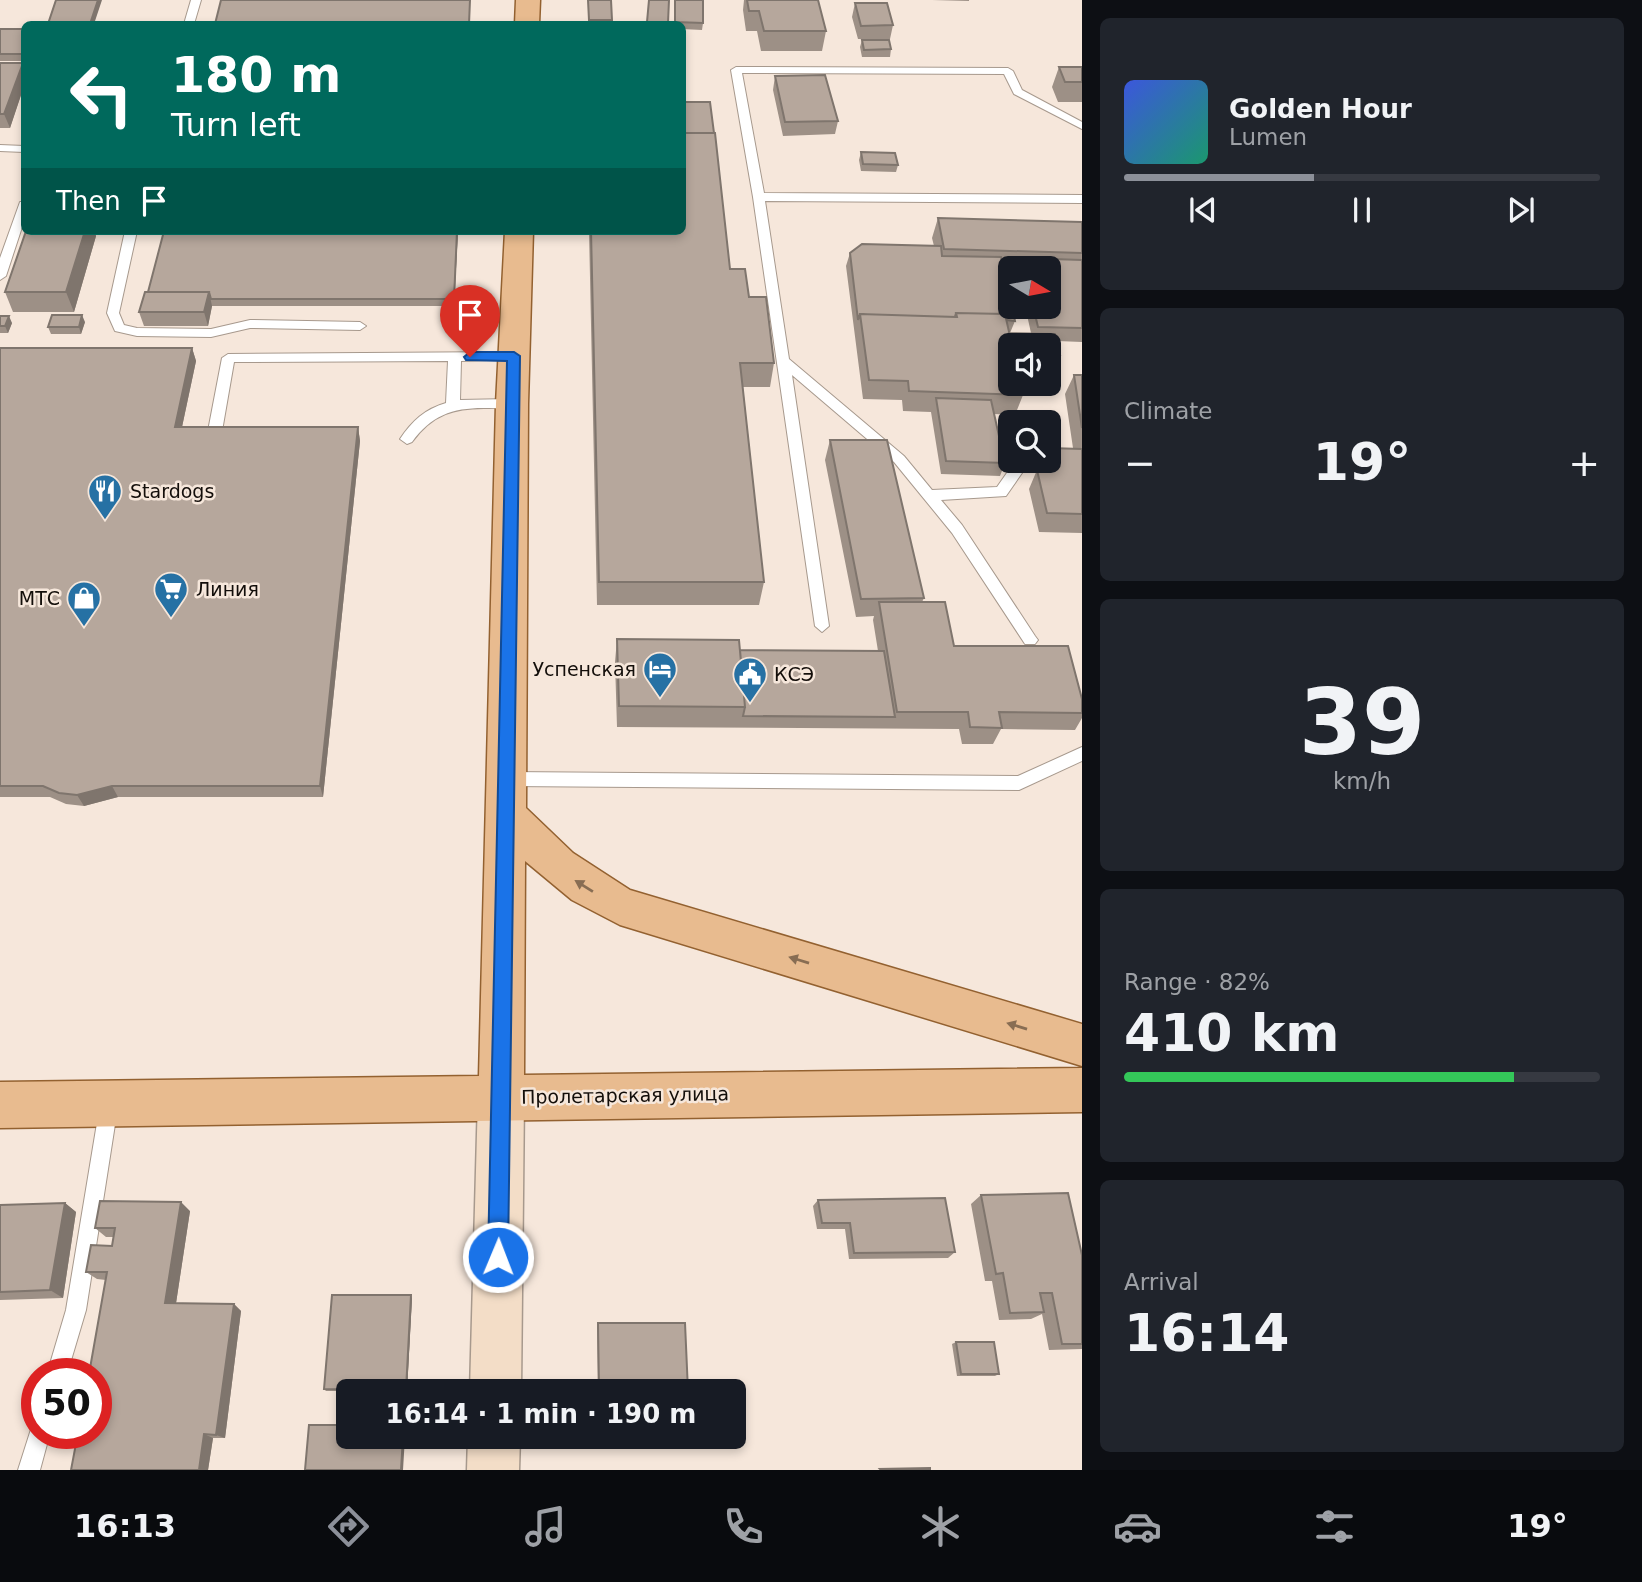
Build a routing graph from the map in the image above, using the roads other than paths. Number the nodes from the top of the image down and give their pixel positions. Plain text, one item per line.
1 (196, 0) edge
2 (528, 0) edge
3 (190, 21) edge
4 (527, 21) edge
5 (1082, 125) edge
6 (0, 148) edge
7 (21, 149) edge
8 (759, 197) junction
9 (1082, 199) edge
10 (21, 214) edge
11 (130, 235) edge
12 (519, 235) edge
13 (0, 276) edge
14 (360, 326) dead end
15 (514, 356) junction
16 (455, 357) junction
17 (785, 362) junction
18 (453, 403) junction
19 (512, 404) junction
20 (215, 431) edge
21 (407, 439) dead end
22 (1015, 473) edge
23 (928, 495) junction
24 (822, 626) dead end
25 (1030, 640) dead end
26 (1082, 754) edge
27 (506, 797) junction
28 (1082, 1045) edge
29 (1082, 1090) edge
30 (501, 1097) junction
31 (110, 1103) junction
32 (0, 1105) edge
33 (62, 1358) edge
34 (495, 1379) edge
35 (35, 1449) edge
36 (494, 1449) edge
37 (29, 1470) edge
38 (493, 1470) edge

1 - 3 lane
2 - 4 main road
5 - 8 lane
6 - 7 lane
8 - 9 lane
8 - 17 lane
10 - 13 lane
11 - 14 lane
12 - 15 main road
15 - 16 lane
15 - 19 main road
16 - 18 lane
16 - 20 lane
17 - 23 lane
17 - 24 lane
18 - 19 lane
18 - 21 lane
19 - 27 main road
22 - 23 lane
23 - 25 lane
26 - 27 lane
28 -> 27 main road
27 - 30 main road
29 - 30 main road, Пролетарская улица
30 - 31 main road, Пролетарская улица
30 - 34 main road
31 - 32 main road, Пролетарская улица
31 - 33 lane
35 - 37 lane
36 - 38 main road

